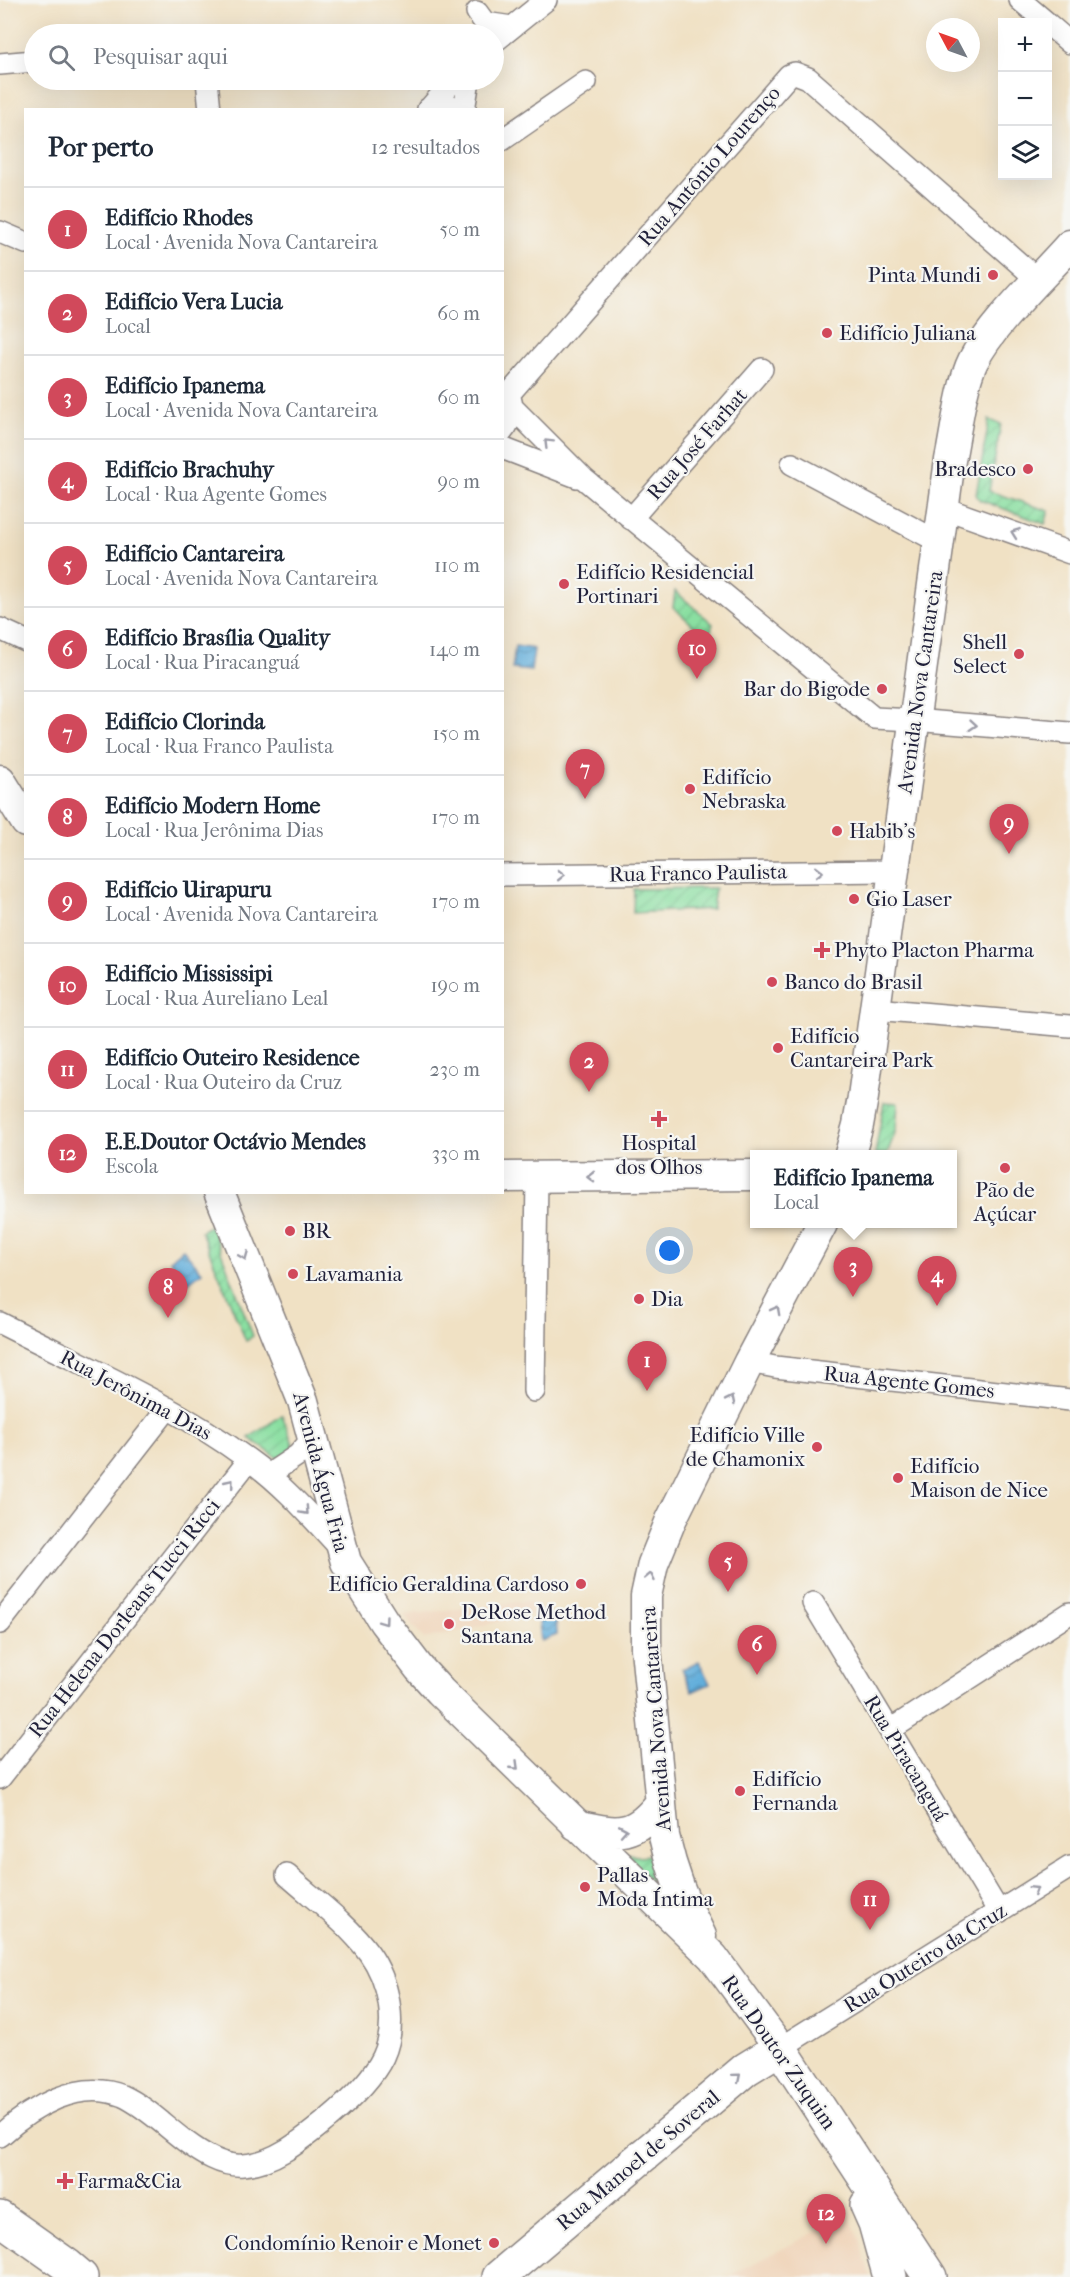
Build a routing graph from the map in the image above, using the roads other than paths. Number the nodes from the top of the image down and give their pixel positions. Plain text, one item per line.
1 (546, 0) edge
2 (1020, 0) edge
3 (477, 6) edge
4 (1041, 18) edge
5 (476, 24) edge
6 (492, 24) edge
7 (504, 26) edge
8 (512, 27) junction
9 (1052, 27) edge
10 (504, 34) edge
11 (1070, 43) edge
12 (24, 62) edge
13 (0, 64) edge
14 (586, 82) dead end
15 (208, 90) edge
16 (445, 90) edge
17 (467, 90) edge
18 (210, 108) edge
19 (429, 108) edge
20 (431, 108) edge
21 (457, 108) edge
22 (462, 108) edge
23 (504, 139) edge
24 (0, 232) edge
25 (24, 242) edge
26 (1070, 245) edge
27 (1038, 280) junction
28 (762, 369) dead end
29 (508, 395) edge
30 (504, 429) edge
31 (504, 449) edge
32 (792, 464) dead end
33 (584, 479) junction
34 (944, 508) junction
35 (632, 519) junction
36 (939, 542) junction
37 (1070, 553) edge
38 (0, 629) edge
39 (24, 640) edge
40 (914, 720) junction
41 (1070, 733) edge
42 (0, 780) edge
43 (24, 819) edge
44 (894, 871) junction
45 (508, 872) edge
46 (875, 1009) junction
47 (1070, 1026) edge
48 (851, 1150) edge
49 (750, 1175) edge
50 (537, 1177) junction
51 (504, 1178) edge
52 (227, 1196) edge
53 (820, 1228) edge
54 (0, 1323) edge
55 (749, 1362) junction
56 (534, 1391) dead end
57 (1070, 1400) edge
58 (168, 1408) junction
59 (314, 1438) junction
60 (249, 1460) junction
61 (268, 1475) junction
62 (341, 1549) junction
63 (813, 1603) dead end
64 (1070, 1613) edge
65 (0, 1623) edge
66 (890, 1730) junction
67 (0, 1778) edge
68 (661, 1802) junction
69 (576, 1825) junction
70 (600, 1849) joint
71 (1070, 1867) edge
72 (287, 1875) dead end
73 (999, 1912) junction
74 (712, 1957) junction
75 (780, 2048) junction
76 (0, 2136) edge
77 (867, 2180) junction
78 (0, 2218) edge
79 (81, 2277) edge
80 (499, 2277) edge
81 (890, 2277) edge
82 (930, 2277) edge

1 - 8 street
2 - 4 street
3 - 5 street
3 - 6 street
7 - 8 street
8 - 10 street
9 - 11 street
12 - 13 street
14 - 23 street
15 - 18 street
16 - 19 street
17 - 22 street
20 - 21 street
24 - 25 street
26 - 27 main road, Avenida Nova Cantareira
27 - 29 street, Rua Antônio Lourenço
27 - 34 main road, Avenida Nova Cantareira
28 - 35 street, Rua José Farhat
29 - 30 street
33 -> 29 street
31 - 33 street
32 - 36 street
33 - 35 street
34 - 36 main road, Avenida Nova Cantareira
37 -> 34 street
35 - 40 street
36 - 40 main road, Avenida Nova Cantareira
38 - 39 street
40 -> 41 street
40 - 44 main road, Avenida Nova Cantareira
42 - 43 main road
45 -> 44 street, Rua Franco Paulista
44 - 46 main road, Avenida Nova Cantareira
46 - 47 street
46 - 48 main road, Avenida Nova Cantareira
49 -> 50 main road
50 - 51 main road
50 - 56 street
52 -> 59 main road, Avenida Água Fria
55 -> 53 main road, Avenida Nova Cantareira
54 - 58 street, Rua Jerônima Dias
55 - 57 street, Rua Agente Gomes
68 -> 55 main road, Avenida Nova Cantareira
58 - 60 street, Rua Jerônima Dias
58 - 65 street
59 - 61 street
59 - 62 main road, Avenida Água Fria
60 - 61 street, Rua Jerônima Dias
67 -> 60 street, Rua Helena Dorleans Tucci Ricci
61 -> 62 street, Rua Jerônima Dias
62 -> 69 main road, Avenida Água Fria
63 - 66 street, Rua Piracanguá
64 - 66 street
66 - 73 street, Rua Piracanguá
69 -> 68 main road
68 - 74 main road, Avenida Nova Cantareira
69 - 70 main road, Avenida Água Fria
70 - 74 main road, Rua Doutor Zuquim
73 -> 71 street, Rua Outeiro da Cruz
72 - 76 street
73 - 75 street, Rua Outeiro da Cruz
74 - 75 main road, Rua Doutor Zuquim
75 - 77 main road, Rua Doutor Zuquim
80 -> 75 main road, Rua Manoel de Soveral
77 - 81 main road
77 - 82 main road, Rua Doutor Zuquim
78 - 79 main road

